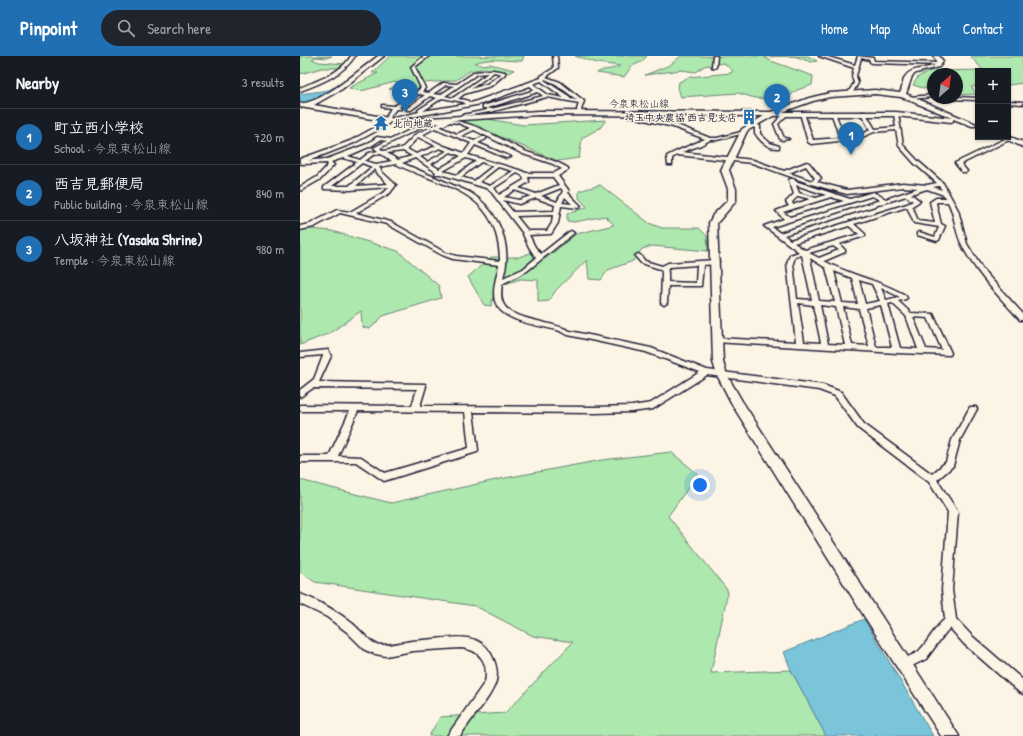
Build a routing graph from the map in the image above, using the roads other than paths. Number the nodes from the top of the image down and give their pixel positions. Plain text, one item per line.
1 (353, 56) edge
2 (381, 56) edge
3 (427, 56) edge
4 (555, 56) edge
5 (715, 56) edge
6 (821, 56) edge
7 (860, 56) edge
8 (936, 56) edge
9 (940, 64) junction
10 (714, 67) dead end
11 (856, 67) junction
12 (493, 71) junction
13 (542, 78) junction
14 (530, 84) junction
15 (458, 85) junction
16 (300, 90) edge
17 (539, 90) junction
18 (419, 93) junction
19 (463, 93) junction
20 (850, 93) junction
21 (429, 95) junction
22 (902, 95) junction
23 (547, 96) junction
24 (441, 97) junction
25 (927, 97) edge
26 (910, 98) junction
27 (454, 99) junction
28 (963, 99) edge
29 (975, 99) edge
30 (570, 100) junction
31 (582, 102) junction
32 (1011, 102) edge
33 (479, 103) junction
34 (1023, 103) edge
35 (300, 105) edge
36 (470, 105) junction
37 (308, 106) junction
38 (384, 106) dead end
39 (395, 107) junction
40 (485, 107) junction
41 (409, 109) junction
42 (436, 111) junction
43 (490, 111) junction
44 (421, 112) junction
45 (622, 112) junction
46 (580, 113) junction
47 (773, 113) junction
48 (787, 113) junction
49 (802, 113) junction
50 (833, 113) junction
51 (863, 113) junction
52 (464, 114) dead end
53 (896, 114) junction
54 (387, 121) junction
55 (450, 121) junction
56 (426, 122) junction
57 (752, 124) junction
58 (436, 126) junction
59 (975, 126) edge
60 (975, 126) edge
61 (474, 128) junction
62 (898, 128) junction
63 (873, 131) junction
64 (743, 132) junction
65 (418, 135) junction
66 (456, 136) junction
67 (484, 138) dead end
68 (709, 139) junction
69 (787, 139) dead end
70 (843, 139) junction
71 (391, 140) junction
72 (1002, 140) edge
73 (1011, 140) edge
74 (474, 143) junction
75 (1023, 145) edge
76 (438, 147) junction
77 (777, 147) dead end
78 (404, 149) junction
79 (450, 151) junction
80 (381, 152) junction
81 (676, 153) junction
82 (343, 156) junction
83 (416, 156) junction
84 (465, 156) junction
85 (508, 157) dead end
86 (730, 158) junction
87 (480, 160) junction
88 (328, 161) junction
89 (360, 161) junction
90 (301, 162) edge
91 (398, 162) junction
92 (427, 164) junction
93 (670, 164) dead end
94 (497, 165) junction
95 (376, 166) junction
96 (517, 171) junction
97 (964, 171) dead end
98 (440, 172) junction
99 (786, 173) junction
100 (525, 175) junction
101 (555, 175) junction
102 (430, 177) junction
103 (458, 177) junction
104 (476, 182) junction
105 (794, 182) junction
106 (814, 183) junction
107 (393, 184) junction
108 (941, 184) junction
109 (562, 186) junction
110 (927, 187) junction
111 (350, 188) junction
112 (491, 188) junction
113 (515, 188) junction
114 (300, 189) edge
115 (565, 193) junction
116 (797, 194) junction
117 (908, 194) junction
118 (832, 195) junction
119 (534, 196) junction
120 (499, 197) junction
121 (948, 197) junction
122 (815, 199) junction
123 (884, 200) junction
124 (848, 201) junction
125 (558, 204) junction
126 (909, 205) junction
127 (792, 207) junction
128 (859, 209) junction
129 (350, 214) junction
130 (512, 214) junction
131 (557, 214) junction
132 (871, 216) junction
133 (788, 219) junction
134 (849, 224) junction
135 (938, 224) junction
136 (300, 228) edge
137 (525, 232) junction
138 (571, 233) dead end
139 (779, 234) junction
140 (919, 234) dead end
141 (791, 242) junction
142 (834, 243) junction
143 (805, 252) junction
144 (638, 256) dead end
145 (540, 258) junction
146 (818, 261) junction
147 (716, 262) junction
148 (503, 263) junction
149 (700, 263) junction
150 (828, 266) junction
151 (663, 268) junction
152 (856, 277) junction
153 (501, 282) junction
154 (875, 283) junction
155 (665, 284) junction
156 (794, 301) junction
157 (894, 301) junction
158 (884, 302) junction
159 (664, 303) dead end
160 (816, 303) junction
161 (838, 305) junction
162 (863, 307) junction
163 (909, 315) junction
164 (1023, 318) edge
165 (717, 340) junction
166 (800, 343) junction
167 (825, 345) junction
168 (849, 347) junction
169 (873, 349) junction
170 (898, 351) junction
171 (923, 352) junction
172 (300, 355) edge
173 (706, 372) junction
174 (722, 375) junction
175 (312, 385) junction
176 (300, 394) edge
177 (300, 408) edge
178 (355, 409) junction
179 (415, 409) junction
180 (469, 409) junction
181 (972, 409) dead end
182 (300, 458) edge
183 (332, 459) junction
184 (932, 480) junction
185 (300, 600) edge
186 (951, 622) junction
187 (904, 665) junction
188 (1023, 688) edge
189 (454, 736) edge
190 (951, 736) edge

1 - 16 street
2 - 37 street
3 - 18 street
4 - 13 street
5 - 10 street
6 - 11 street
7 - 9 street
7 - 11 street
8 - 9 street
9 - 22 street
11 - 20 street
12 - 15 street
12 - 19 street
12 - 19 street
13 - 14 street
13 - 30 street
13 - 31 street
14 - 17 street
14 - 33 street
15 - 21 street
15 - 24 street
17 - 23 street
17 - 40 street
18 - 21 street
18 - 39 street
19 - 27 street
20 - 22 street
20 - 47 street
21 - 24 street
21 - 41 street
22 - 26 street
23 - 30 street
23 - 43 street
24 - 27 street
24 - 44 street
25 - 26 street
26 - 59 street
27 - 36 street
27 - 42 street
28 - 29 street
30 - 31 street
31 - 46 street
32 - 34 street
33 - 36 street
33 - 40 street
35 - 37 street, 今泉東松山線
36 - 42 street
37 - 54 street, 今泉東松山線
38 - 39 street
39 - 41 street
39 - 54 street
40 - 43 street
41 - 44 street
42 - 44 street
43 - 52 street
44 - 54 street
45 - 46 street, 今泉東松山線
45 - 47 street, 今泉東松山線
45 - 68 street
46 - 56 street, 今泉東松山線
47 - 48 street, 今泉東松山線
47 - 57 street
48 - 49 street, 今泉東松山線
48 - 69 street
49 - 50 street, 今泉東松山線
49 - 70 street
50 - 51 street, 今泉東松山線
50 - 70 street
51 - 53 street, 今泉東松山線
51 - 63 street
53 - 60 street, 今泉東松山線
53 - 62 street
54 - 56 street, 今泉東松山線
54 - 90 street
55 - 56 street
55 - 58 street
55 - 61 street
56 - 71 street
57 - 64 street
57 - 77 street
58 - 65 street
58 - 66 street
61 - 66 street
61 - 101 street
62 - 63 street
62 - 108 street
63 - 70 street
64 - 68 street
64 - 86 street
65 - 76 street
65 - 78 street
66 - 74 street
67 - 74 street
68 - 81 street
71 - 80 street
71 - 82 street
72 - 97 street
73 - 75 street
74 - 84 street
74 - 85 street
76 - 79 street
76 - 83 street
78 - 80 street
78 - 83 street
79 - 84 street
79 - 92 street
80 - 89 street
80 - 91 street
81 - 86 street
81 - 93 street
82 - 88 street
82 - 89 street
83 - 91 street
83 - 92 street
84 - 87 street
84 - 98 street
86 - 99 street
86 - 147 street
87 - 94 street
87 - 103 street
88 - 90 street
88 - 114 street
89 - 95 street
89 - 111 street
91 - 95 street
91 - 102 street
92 - 98 street
94 - 96 street
94 - 104 street
95 - 107 street
95 - 111 street
96 - 100 street
96 - 112 street
98 - 102 street
98 - 103 street
99 - 105 street
99 - 106 street
99 - 106 street
100 - 101 street
100 - 113 street
101 - 109 street
102 - 148 street
103 - 104 street
104 - 112 street
105 - 116 street
105 - 118 street
106 - 110 street
107 - 111 street
107 - 129 street
108 - 110 street
108 - 121 street
109 - 115 street
109 - 119 street
110 - 117 street
110 - 121 street
112 - 120 street
113 - 119 street
113 - 120 street
115 - 125 street
115 - 125 street
116 - 122 street
116 - 127 street
117 - 123 street
117 - 126 street
118 - 122 street
118 - 124 street
119 - 120 street
119 - 125 street
120 - 130 street
121 - 135 street
121 - 164 street
122 - 127 street
123 - 124 street
123 - 128 street
124 - 128 street
124 - 133 street
125 - 131 street
126 - 132 street
126 - 135 street
127 - 133 street
128 - 132 street
128 - 139 street
129 - 136 street
129 - 148 street
130 - 131 street
130 - 137 street
131 - 137 street
132 - 134 street
133 - 139 street
134 - 141 street
134 - 142 street
135 - 140 street
137 - 145 street
138 - 145 street
139 - 141 street
141 - 143 street
142 - 143 street
142 - 146 street
143 - 146 street
143 - 156 street
143 - 160 street
144 - 151 street
145 - 153 street
146 - 150 street
147 - 149 street
147 - 165 street
148 - 153 street
149 - 151 street
149 - 155 street
150 - 152 street
150 - 161 street
151 - 155 street
152 - 154 street
152 - 162 street
153 - 173 street
154 - 157 street
154 - 158 street
155 - 159 street
156 - 160 street
156 - 166 street
157 - 158 street
157 - 163 street
158 - 162 street
158 - 170 street
160 - 161 street
160 - 167 street
161 - 162 street
161 - 168 street
162 - 169 street
163 - 171 street
163 - 171 street
165 - 166 street
165 - 174 street
166 - 167 street
167 - 168 street
168 - 169 street
169 - 170 street
170 - 171 street
172 - 175 street
173 - 174 street
173 - 180 street
174 - 184 street
174 - 187 street
175 - 176 street
175 - 179 street
177 - 178 street
178 - 179 street
178 - 183 street
179 - 180 street
180 - 183 street
181 - 184 street
182 - 183 street
184 - 186 street
185 - 189 street
186 - 187 street
186 - 188 street
187 - 190 street

